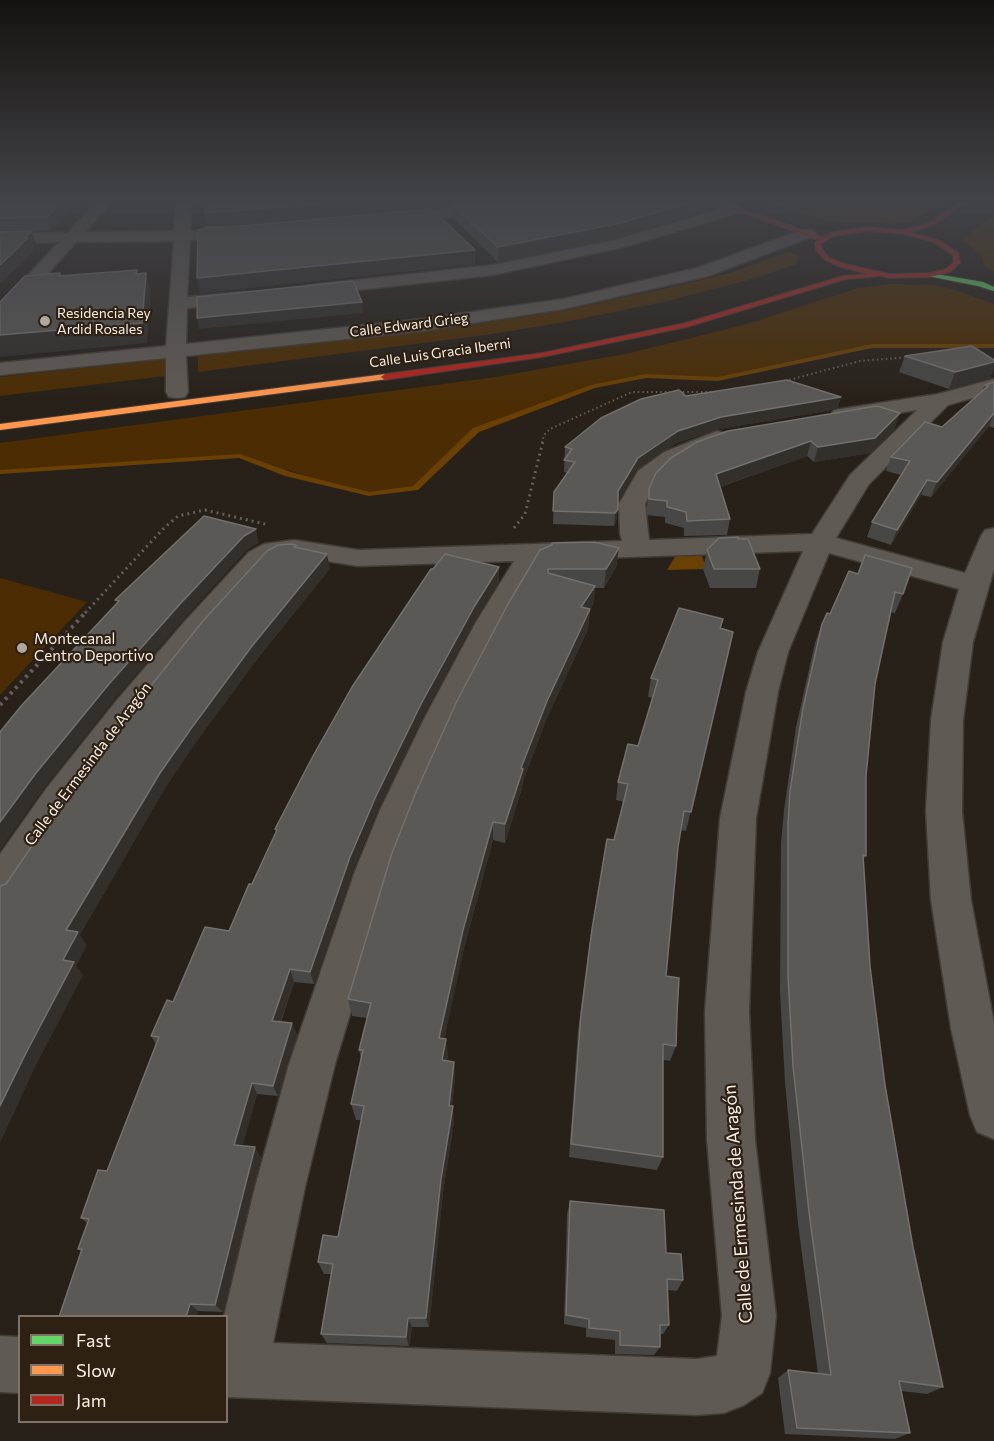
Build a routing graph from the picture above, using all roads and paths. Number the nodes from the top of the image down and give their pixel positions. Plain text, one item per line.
1 (44, 267) edge
2 (180, 267) edge
3 (490, 267) edge
4 (506, 267) edge
5 (717, 267) edge
6 (824, 267) edge
7 (847, 267) edge
8 (954, 267) joint
9 (493, 270) junction
10 (878, 275) junction
11 (930, 275) junction
12 (980, 284) junction
13 (994, 289) edge
14 (291, 292) edge
15 (258, 295) edge
16 (178, 303) junction
17 (0, 316) edge
18 (176, 351) junction
19 (911, 357) edge
20 (0, 369) edge
21 (774, 384) edge
22 (994, 385) edge
23 (177, 392) junction
24 (722, 392) edge
25 (940, 400) junction
26 (0, 413) edge
27 (816, 420) edge
28 (0, 426) edge
29 (747, 432) edge
30 (278, 527) dead end
31 (994, 536) edge
32 (522, 541) junction
33 (820, 542) junction
34 (638, 548) junction
35 (974, 584) junction
36 (0, 705) edge
37 (0, 885) edge
38 (994, 1115) edge
39 (0, 1364) edge
40 (18, 1365) edge
41 (233, 1369) edge

1 - 17 street
2 - 16 street
3 - 9 street
4 - 9 street
5 - 18 street, Calle Edward Grieg
6 - 23 main road, Calle Luis Gracia Iberni
7 - 10 main road
8 - 11 main road
8 - 12 main road
9 - 14 street
10 - 11 main road
10 - 28 main road, Calle Luis Gracia Iberni
11 - 12 main road
12 - 13 main road
15 - 16 street
16 - 18 street
18 - 20 street, Calle Edward Grieg
18 - 23 street
19 - 21 path
22 - 25 street, Calle de Ermesinda de Aragón
23 - 26 main road, Calle Luis Gracia Iberni
24 - 32 path
25 - 27 street, Calle de Ermesinda de Aragón
25 - 33 street, Calle de Ermesinda de Aragón
29 - 34 street
30 - 36 path
31 - 35 street
32 - 34 street, Calle de Ermesinda de Aragón
32 - 37 street, Calle de Ermesinda de Aragón
32 - 41 street, Calle de Ermesinda de Aragón
33 - 34 street, Calle de Ermesinda de Aragón
33 - 35 street, Calle de Ermesinda de Aragón
33 - 41 street, Calle de Ermesinda de Aragón
35 - 38 street
39 - 40 street

